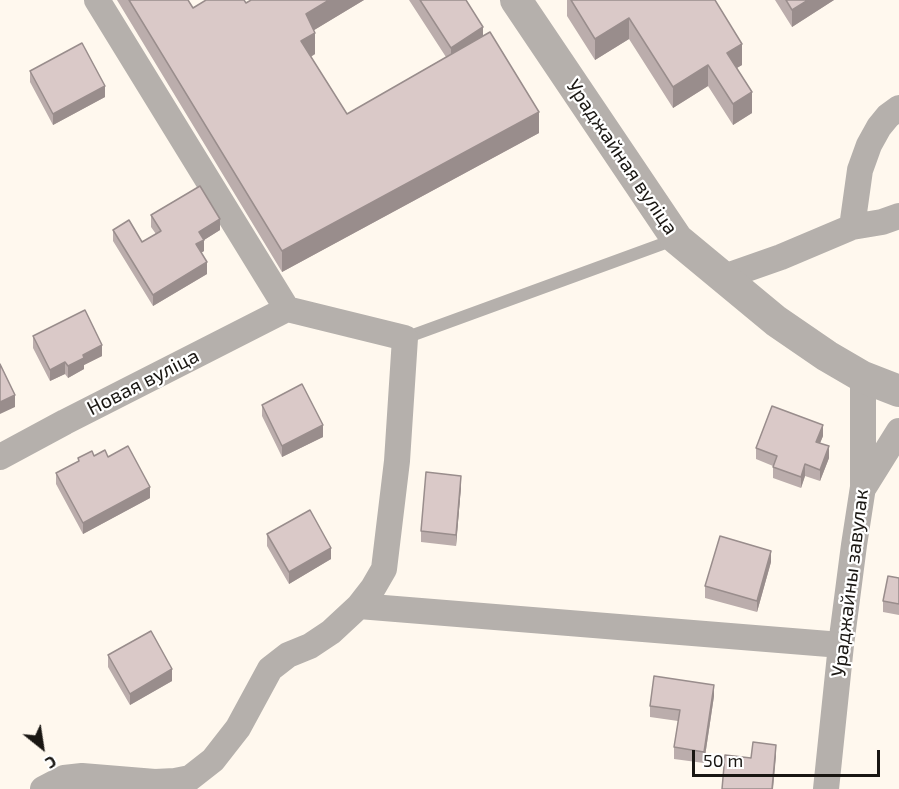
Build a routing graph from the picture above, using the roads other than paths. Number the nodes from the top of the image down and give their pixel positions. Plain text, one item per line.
1 (97, 0) edge
2 (516, 0) edge
3 (899, 108) edge
4 (891, 219) edge
5 (852, 227) junction
6 (677, 239) junction
7 (724, 277) junction
8 (287, 309) junction
9 (405, 338) junction
10 (863, 377) junction
11 (899, 391) edge
12 (899, 432) edge
13 (0, 457) edge
14 (863, 487) junction
15 (359, 606) junction
16 (841, 645) junction
17 (43, 789) edge
18 (826, 789) edge

1 - 8 street
2 - 6 street, Ураджайная вуліца
3 - 5 street
4 - 5 street
5 - 7 street
6 - 7 street, Ураджайная вуліца
6 - 9 lane
7 - 10 street, Ураджайная вуліца
8 - 9 street
8 - 13 street, Новая вуліца
9 - 15 street
10 - 11 street, Ураджайная вуліца
10 - 14 street, Ураджайны завулак
12 - 14 street
14 - 16 street, Ураджайны завулак
15 - 16 street
15 - 17 street
16 - 18 street, Ураджайны завулак

